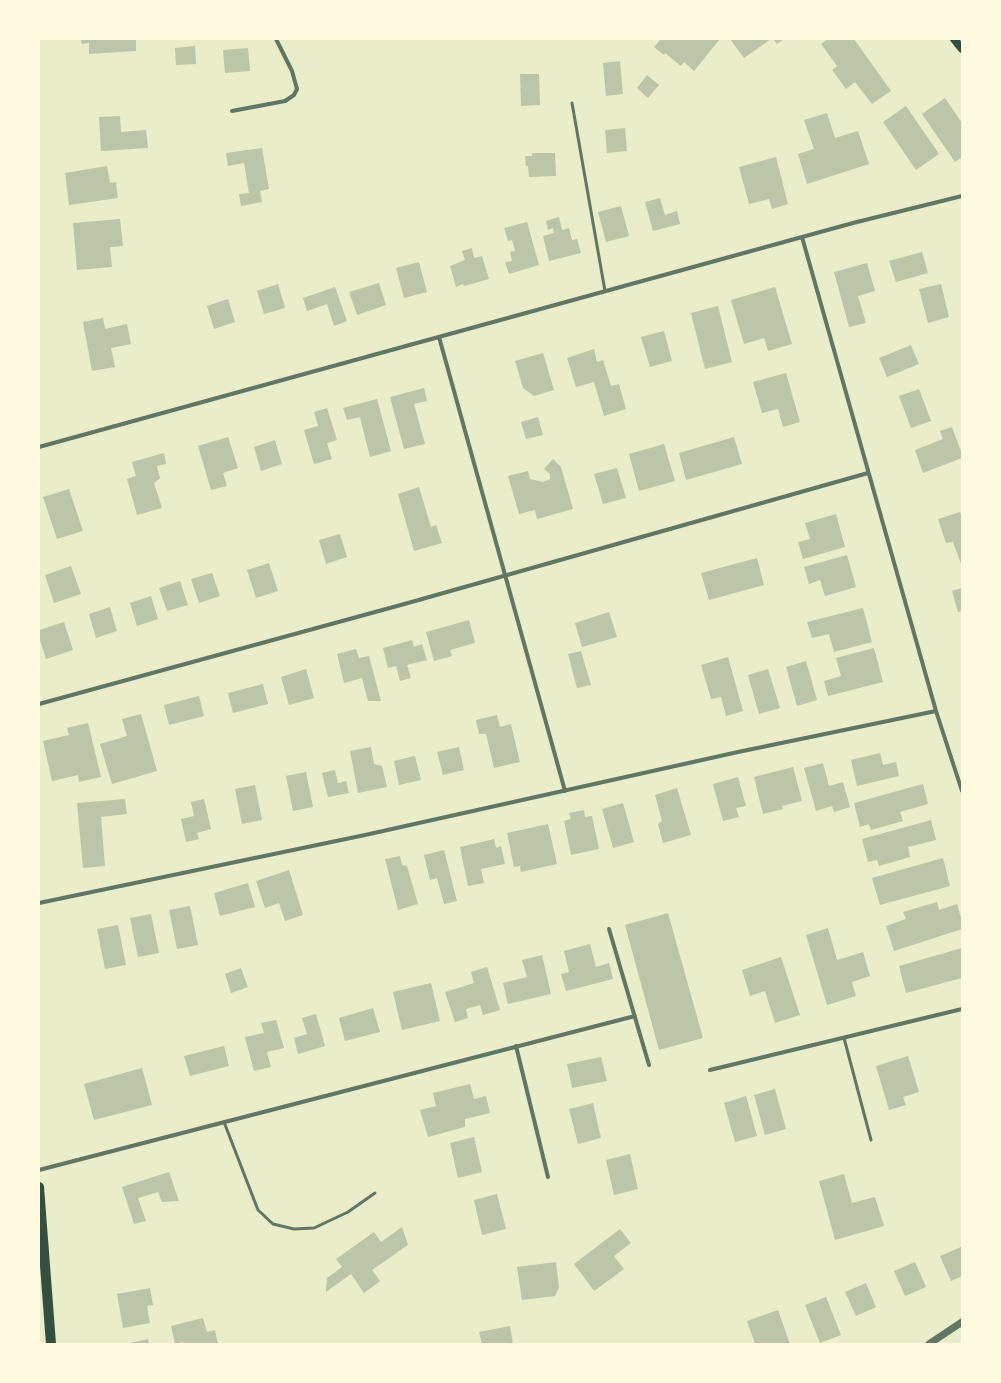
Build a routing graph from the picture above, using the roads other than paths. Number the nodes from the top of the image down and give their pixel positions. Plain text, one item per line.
1 (276, 39) edge
2 (954, 39) edge
3 (962, 49) edge
4 (572, 103) dead end
5 (232, 111) dead end
6 (962, 196) edge
7 (802, 237) junction
8 (605, 292) junction
9 (439, 338) junction
10 (39, 447) edge
11 (868, 473) junction
12 (505, 576) junction
13 (39, 704) edge
14 (936, 711) junction
15 (565, 791) junction
16 (962, 792) edge
17 (39, 903) edge
18 (609, 929) dead end
19 (962, 1009) edge
20 (635, 1016) junction
21 (844, 1038) junction
22 (516, 1046) junction
23 (649, 1065) dead end
24 (710, 1070) dead end
25 (224, 1122) junction
26 (871, 1140) dead end
27 (39, 1170) edge
28 (548, 1177) dead end
29 (39, 1187) edge
30 (375, 1193) dead end
31 (42, 1272) edge
32 (962, 1322) edge
33 (51, 1344) edge
34 (929, 1344) edge

1 - 5 street
2 - 3 main road
4 - 8 lane
6 - 7 street
7 - 8 street
7 - 11 street
8 - 9 street
9 - 10 street
9 - 12 street
11 - 12 street
11 - 14 street
12 - 13 street
12 - 15 street
14 - 15 street
14 - 16 street
15 - 17 street
18 - 20 street
19 - 21 street
20 - 22 street
20 - 23 street
21 - 24 street
21 - 26 lane
22 - 25 street
22 - 28 street
25 - 27 street
25 - 30 lane
29 - 31 main road
31 - 33 main road
32 - 34 street

